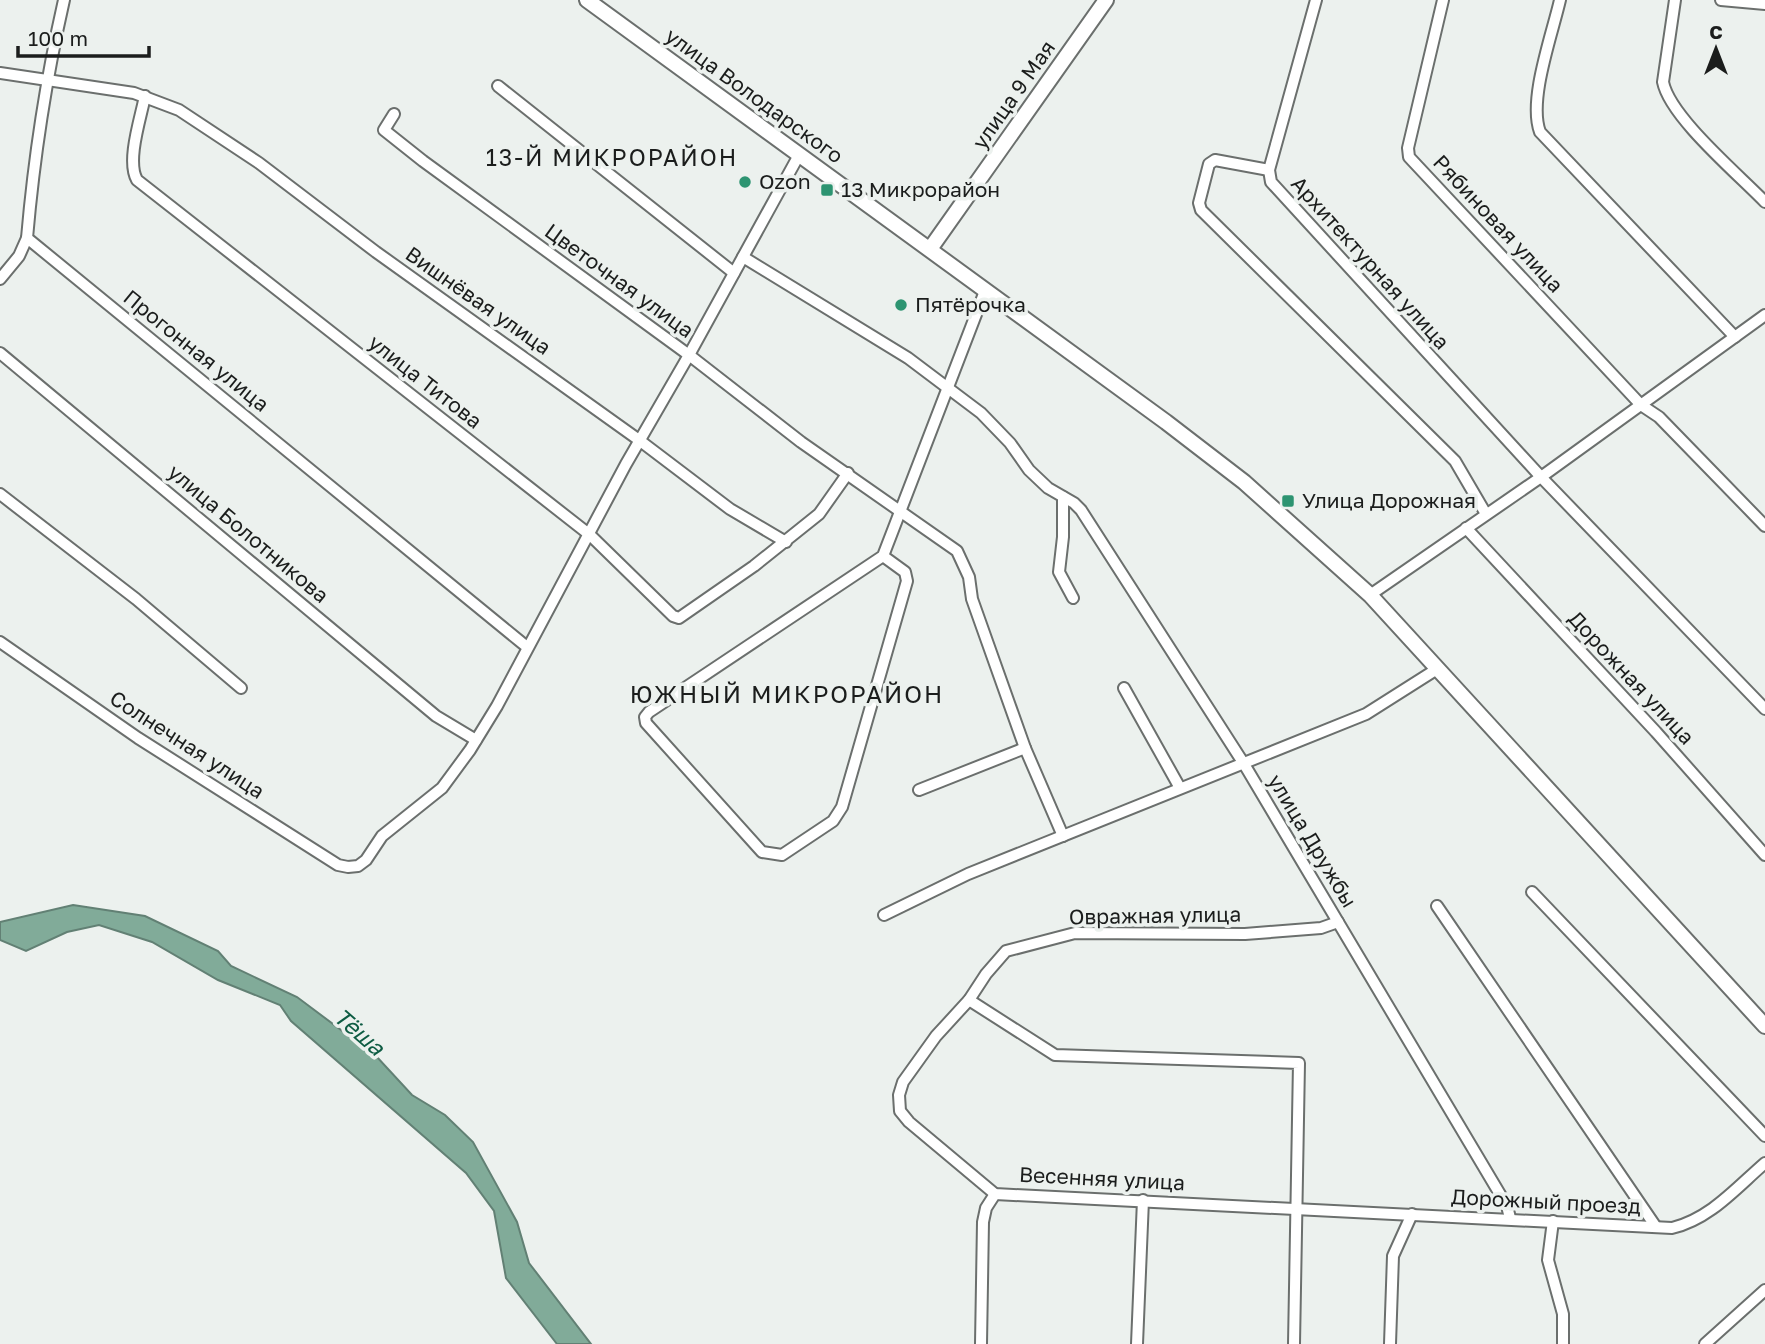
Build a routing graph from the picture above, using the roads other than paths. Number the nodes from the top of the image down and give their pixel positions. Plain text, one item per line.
1 (64, 0) edge
2 (587, 0) edge
3 (1106, 0) edge
4 (1316, 0) edge
5 (1443, 0) edge
6 (1560, 0) edge
7 (1675, 0) edge
8 (1721, 0) edge
9 (1765, 5) edge
10 (0, 73) edge
11 (46, 79) junction
12 (498, 86) dead end
13 (145, 96) junction
14 (394, 114) dead end
15 (799, 155) junction
16 (1269, 170) junction
17 (1765, 202) edge
18 (27, 238) junction
19 (930, 249) junction
20 (743, 257) junction
21 (734, 273) junction
22 (0, 279) edge
23 (985, 291) junction
24 (1765, 315) edge
25 (1735, 337) junction
26 (0, 353) edge
27 (689, 355) junction
28 (947, 387) junction
29 (1641, 405) junction
30 (639, 440) junction
31 (848, 474) junction
32 (1541, 477) junction
33 (0, 494) edge
34 (1063, 497) junction
35 (900, 512) junction
36 (1486, 514) junction
37 (1765, 526) edge
38 (1466, 528) junction
39 (590, 535) junction
40 (786, 542) junction
41 (883, 556) junction
42 (1370, 595) junction
43 (1073, 598) dead end
44 (0, 642) edge
45 (527, 647) junction
46 (1437, 669) junction
47 (241, 688) dead end
48 (1124, 688) dead end
49 (1765, 709) edge
50 (477, 740) junction
51 (1025, 748) junction
52 (1244, 764) junction
53 (1180, 788) junction
54 (919, 790) dead end
55 (1063, 836) junction
56 (1765, 855) edge
57 (1532, 892) dead end
58 (1437, 906) dead end
59 (884, 915) dead end
60 (1338, 922) junction
61 (969, 1000) junction
62 (1765, 1026) edge
63 (900, 1111) joint
64 (1765, 1136) edge
65 (1765, 1163) edge
66 (995, 1194) junction
67 (1143, 1200) junction
68 (1297, 1209) junction
69 (1412, 1214) junction
70 (1510, 1219) junction
71 (1553, 1221) junction
72 (1656, 1227) junction
73 (1765, 1290) edge
74 (981, 1344) edge
75 (1137, 1344) edge
76 (1294, 1344) edge
77 (1390, 1344) edge
78 (1563, 1344) edge
79 (1705, 1344) edge

1 - 11 street
2 - 15 main road, улица Володарского
3 - 19 main road, улица 9 Мая
4 - 16 street, Архитектурная улица
5 - 29 street, Рябиновая улица
6 - 25 street
7 - 17 street
8 - 9 street
10 - 11 street, Вишнёвая улица
11 - 13 street, Вишнёвая улица
11 - 18 street
12 - 21 street
13 - 30 street, Вишнёвая улица
13 - 39 street, улица Титова
14 - 27 street, Цветочная улица
15 - 19 main road, улица Володарского
15 - 20 street
16 - 32 street, Архитектурная улица
16 - 36 street
18 - 22 street
18 - 45 street, Прогонная улица
19 - 23 main road, улица Володарского
20 - 21 street
20 - 28 street, улица Дружбы
21 - 27 street
23 - 28 street
23 - 42 main road, улица Володарского
24 - 25 street
25 - 29 street
26 - 50 street, улица Болотникова
27 - 30 street
27 - 31 street, Цветочная улица
28 - 34 street, улица Дружбы
28 - 35 street
29 - 32 street
29 - 37 street
30 - 39 street
30 - 40 street, Вишнёвая улица
31 - 35 street, Цветочная улица
31 - 40 street
32 - 36 street
32 - 49 street, Архитектурная улица
33 - 47 street
34 - 43 street
34 - 52 street, улица Дружбы
35 - 41 street
35 - 51 street, Цветочная улица
36 - 38 street
38 - 42 street
38 - 56 street, Дорожная улица
39 - 40 street, улица Титова
39 - 45 street
41 - 41 street
42 - 46 main road, улица Володарского
44 - 50 street, Солнечная улица
45 - 50 street
46 - 52 street
46 - 62 main road, улица Володарского
48 - 53 street
51 - 54 street
51 - 55 street, Цветочная улица
52 - 53 street
52 - 60 street, улица Дружбы
53 - 55 street
55 - 59 street
57 - 64 street
58 - 72 street
60 - 61 street, Овражная улица
60 - 70 street, улица Дружбы
61 - 63 street, Овражная улица
61 - 68 street
63 - 66 street, Весенняя улица
65 - 72 street, Дорожный проезд
66 - 67 street, Весенняя улица
66 - 74 street
67 - 68 street, Весенняя улица
67 - 75 street
68 - 69 street, Дорожный проезд
68 - 76 street
69 - 70 street, Дорожный проезд
69 - 77 street
70 - 71 street, Дорожный проезд
71 - 72 street, Дорожный проезд
71 - 78 street
73 - 79 street

